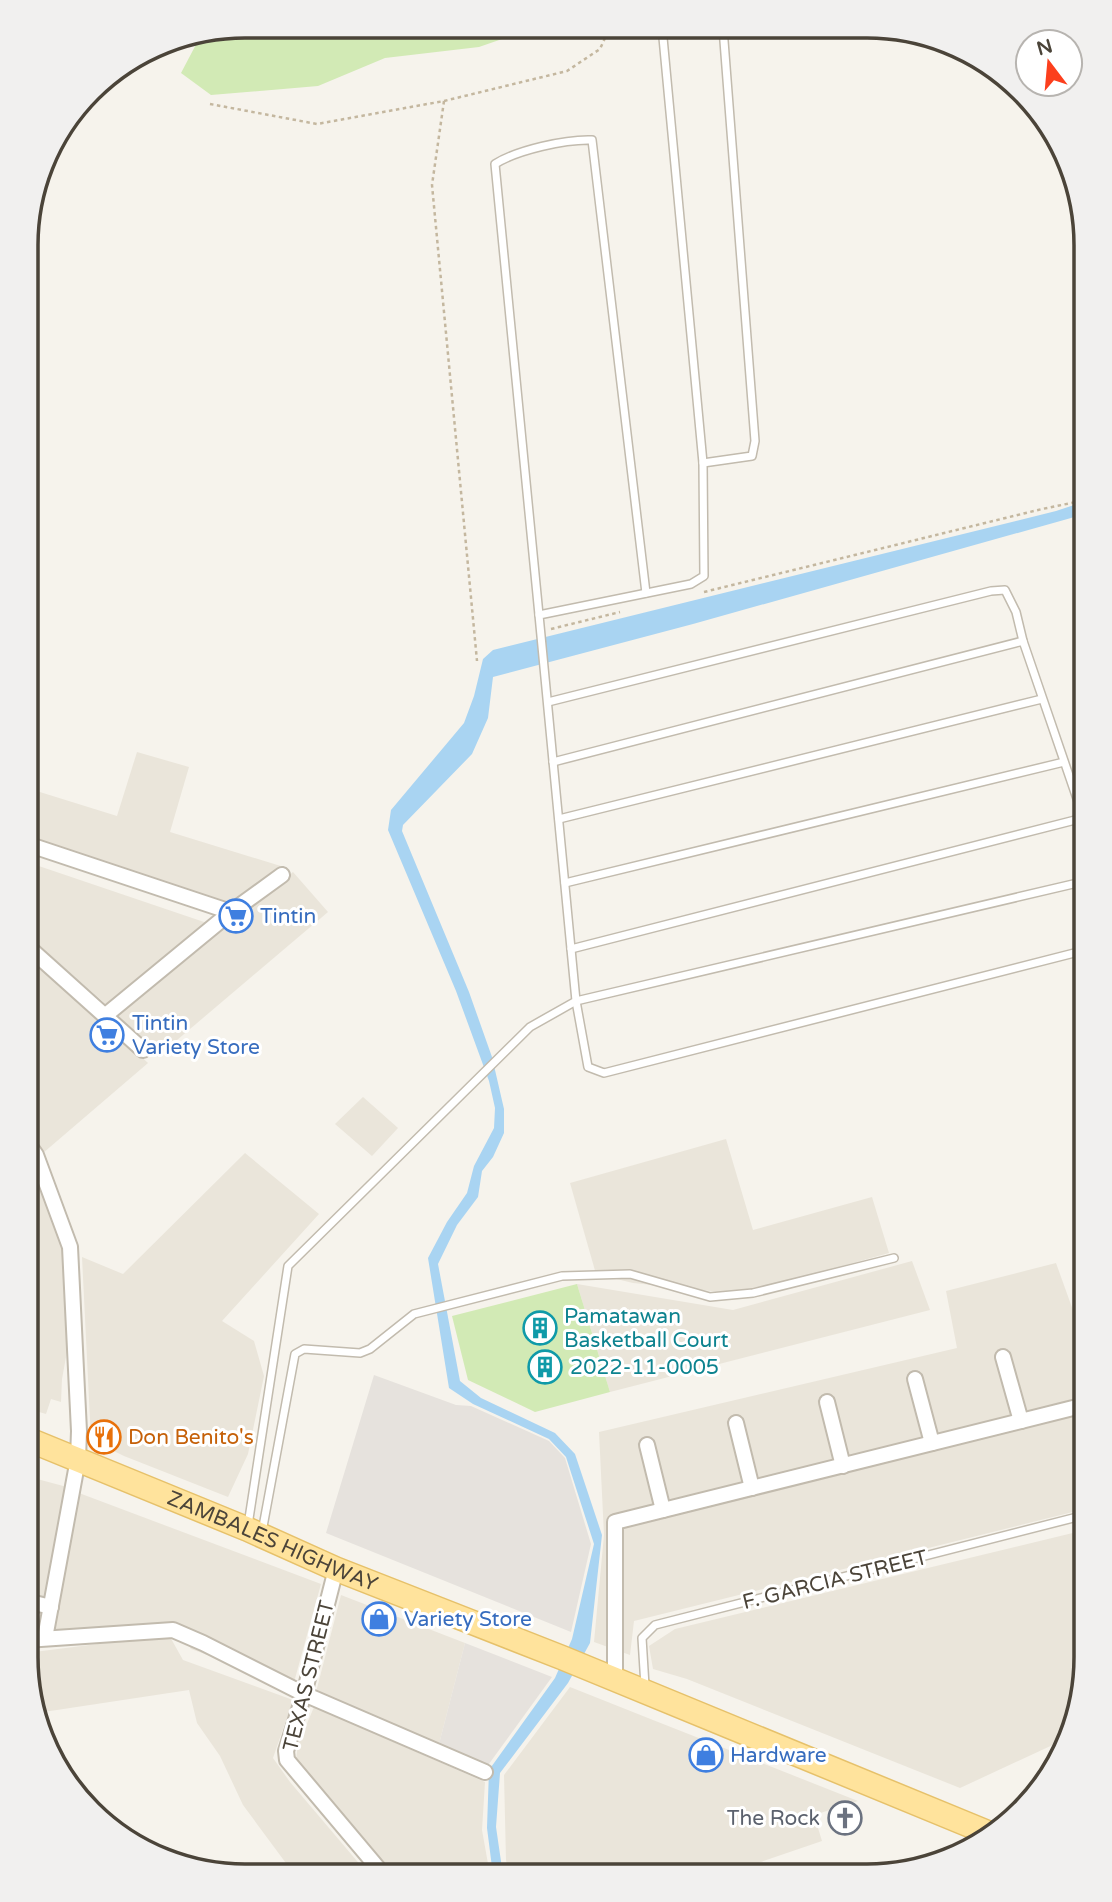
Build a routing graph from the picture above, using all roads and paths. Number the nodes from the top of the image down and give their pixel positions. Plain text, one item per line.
1 (605, 38) edge
2 (663, 38) edge
3 (724, 38) edge
4 (444, 101) junction
5 (209, 104) dead end
6 (703, 463) junction
7 (1074, 502) edge
8 (703, 592) dead end
9 (646, 593) junction
10 (622, 612) dead end
11 (539, 615) junction
12 (541, 633) junction
13 (1023, 641) junction
14 (477, 661) dead end
15 (1042, 699) junction
16 (548, 702) junction
17 (553, 762) junction
18 (1064, 762) junction
19 (1074, 790) edge
20 (559, 819) junction
21 (1074, 824) edge
22 (38, 849) edge
23 (282, 875) dead end
24 (565, 883) junction
25 (1074, 884) edge
26 (231, 912) junction
27 (571, 949) junction
28 (1074, 953) edge
29 (38, 956) edge
30 (576, 1001) junction
31 (106, 1015) junction
32 (143, 1050) dead end
33 (38, 1161) edge
34 (894, 1258) dead end
35 (1003, 1357) dead end
36 (915, 1379) dead end
37 (827, 1402) dead end
38 (1073, 1408) edge
39 (1021, 1421) junction
40 (736, 1423) dead end
41 (38, 1440) edge
42 (932, 1443) junction
43 (648, 1445) dead end
44 (78, 1459) junction
45 (842, 1466) junction
46 (751, 1488) junction
47 (663, 1510) junction
48 (1073, 1518) edge
49 (254, 1532) junction
50 (336, 1569) junction
51 (38, 1604) edge
52 (51, 1607) junction
53 (45, 1638) junction
54 (38, 1639) edge
55 (615, 1681) junction
56 (645, 1692) junction
57 (304, 1694) junction
58 (485, 1772) dead end
59 (981, 1830) edge
60 (375, 1864) edge

1 - 4 path
2 - 6 lane
3 - 6 lane
4 - 5 path
4 - 14 path
6 - 9 lane
7 - 8 path
9 - 11 lane
9 - 11 lane
10 - 12 path
11 - 12 lane
12 - 16 lane
13 - 15 lane
13 - 16 lane
13 - 17 lane
15 - 18 lane
15 - 20 lane
16 - 17 lane
17 - 20 lane
18 - 19 lane
18 - 24 lane
20 - 24 lane
21 - 27 lane
22 - 26 street
23 - 26 street
24 - 27 lane
25 - 30 lane
26 - 31 street
27 - 30 lane
28 - 30 lane
29 - 31 street
30 - 49 lane
31 - 32 street
33 - 44 street
34 - 49 lane
35 - 39 street
36 - 42 street
37 - 45 street
38 - 39 street
39 - 42 street
40 - 46 street
41 - 44 main road, ZAMBALES HIGHWAY
42 - 45 street
43 - 47 street
44 - 49 main road, ZAMBALES HIGHWAY
44 - 52 street
45 - 46 street
46 - 47 street
47 - 55 street
48 - 56 lane, F. GARCIA STREET
49 - 50 main road, ZAMBALES HIGHWAY
50 - 55 main road, ZAMBALES HIGHWAY
50 - 57 street, TEXAS STREET
51 - 52 street
52 - 53 street
53 - 54 street
53 - 57 street
55 - 56 main road, ZAMBALES HIGHWAY
56 - 59 main road, ZAMBALES HIGHWAY
57 - 58 street
57 - 60 street, TEXAS STREET

